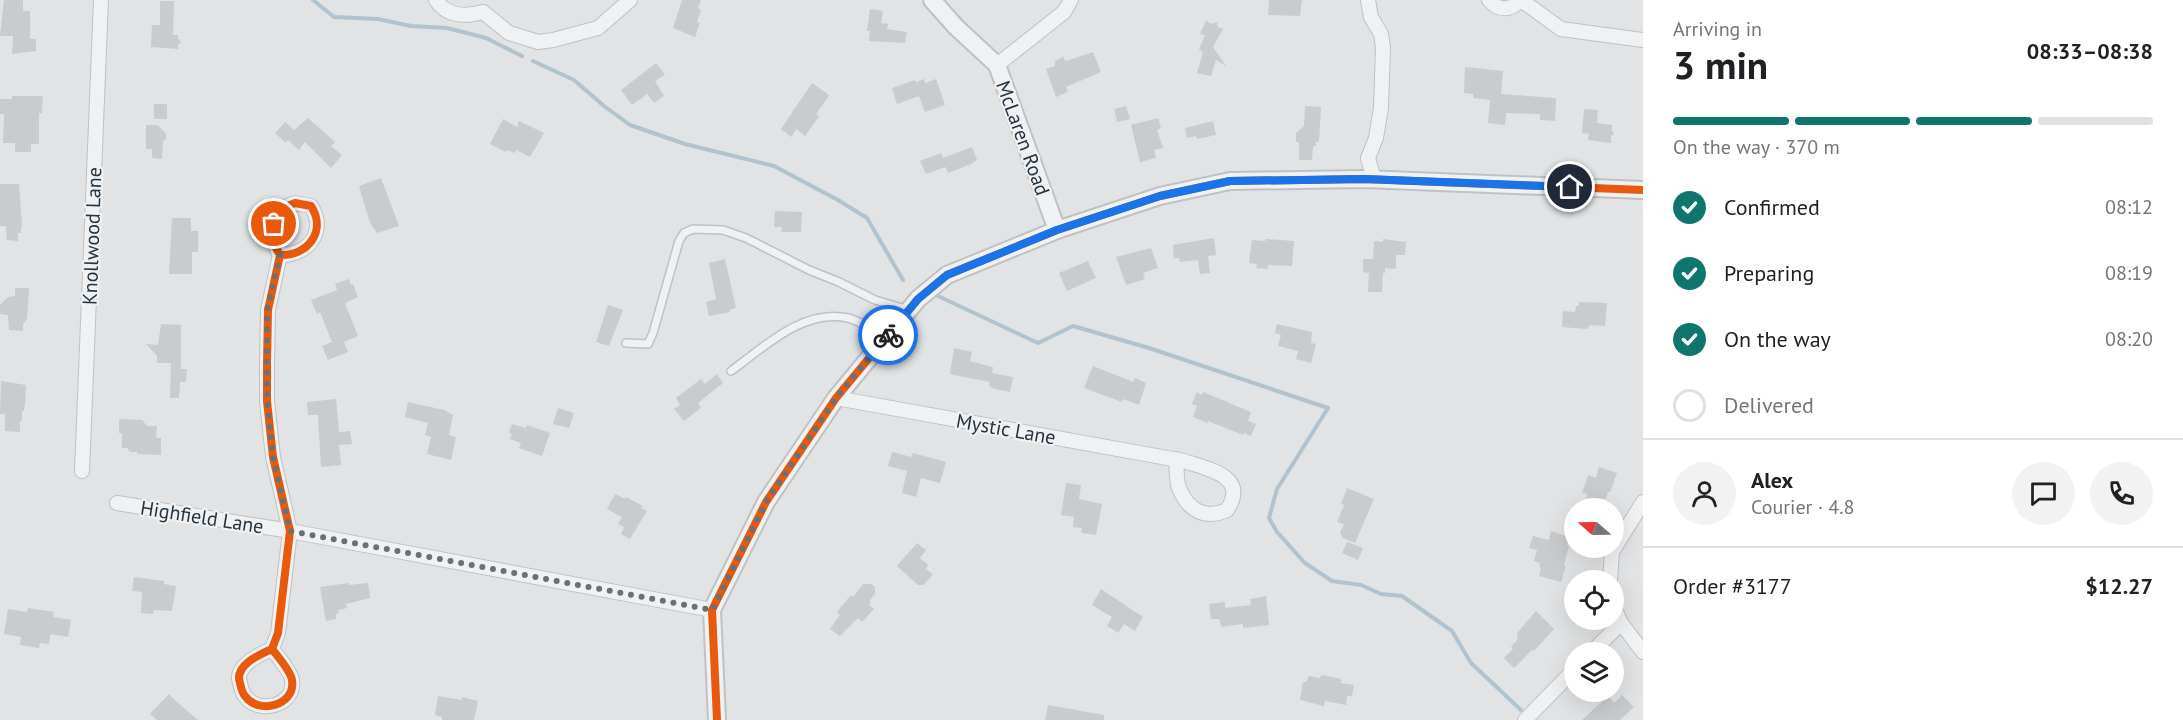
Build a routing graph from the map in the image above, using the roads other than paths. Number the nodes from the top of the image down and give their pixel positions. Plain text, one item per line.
1 (101, 0) edge
2 (436, 0) edge
3 (630, 0) edge
4 (932, 0) edge
5 (1071, 0) edge
6 (1368, 0) edge
7 (1490, 0) edge
8 (1520, 0) edge
9 (484, 6) edge
10 (1643, 40) edge
11 (997, 65) junction
12 (1374, 179) junction
13 (1643, 190) edge
14 (1057, 230) junction
15 (280, 255) dead end
16 (909, 310) junction
17 (885, 338) junction
18 (626, 343) dead end
19 (732, 371) dead end
20 (836, 398) junction
21 (1176, 459) junction
22 (82, 471) dead end
23 (1643, 502) edge
24 (117, 503) dead end
25 (290, 531) junction
26 (1611, 570) edge
27 (712, 610) junction
28 (1624, 628) edge
29 (1613, 630) edge
30 (1602, 642) edge
31 (272, 649) dead end
32 (1643, 652) edge
33 (1564, 680) edge
34 (717, 720) edge
35 (1525, 720) edge

1 - 22 street, Knollwood Lane
2 - 9 street
3 - 9 street
4 - 11 street, McLaren Road
5 - 11 street
6 - 12 street
7 - 8 street
8 - 10 street
11 - 14 street, McLaren Road
12 - 13 street
12 - 14 street
14 - 16 street
15 - 25 street
16 - 17 street
16 - 18 lane
17 - 19 lane
17 - 20 street
20 - 21 street, Mystic Lane
20 - 27 street
21 - 21 street, Mystic Lane
23 - 26 street
24 - 25 street, Highfield Lane
25 - 27 street, Highfield Lane
25 - 31 street
27 - 34 street
28 - 32 street
29 - 30 street
33 - 35 street

